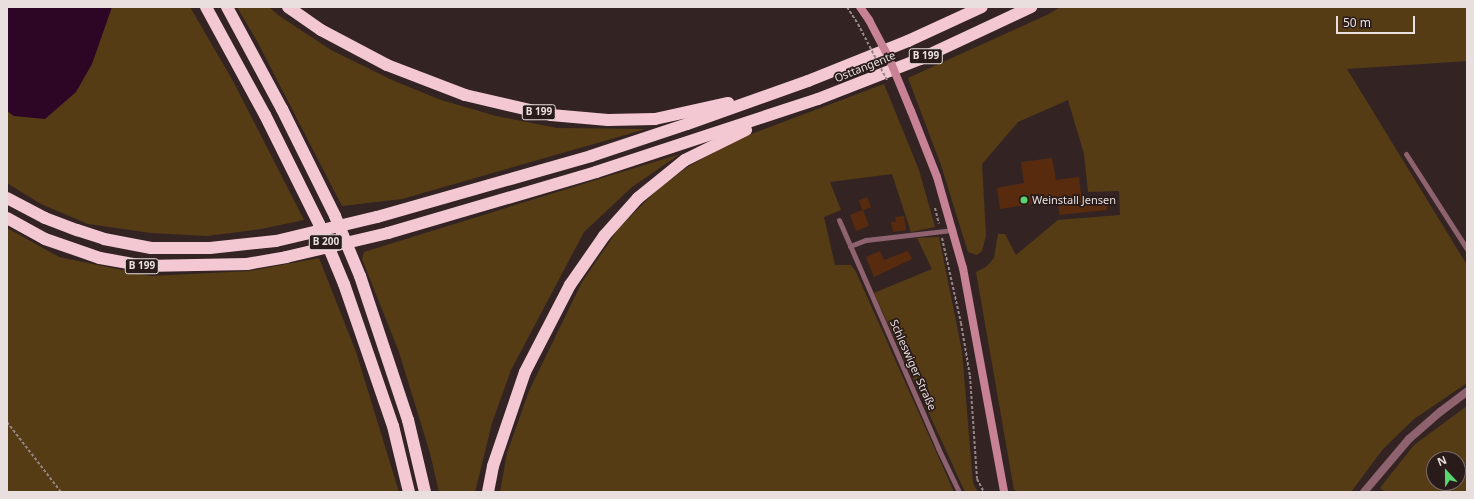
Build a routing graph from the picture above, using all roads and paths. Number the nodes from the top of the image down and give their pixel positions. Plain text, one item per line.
1 (206, 7) edge
2 (227, 7) edge
3 (288, 7) edge
4 (846, 7) edge
5 (860, 7) edge
6 (982, 7) edge
7 (1031, 7) edge
8 (808, 81) junction
9 (890, 85) dead end
10 (818, 99) junction
11 (1406, 154) dead end
12 (7, 198) edge
13 (934, 201) dead end
14 (7, 218) edge
15 (838, 220) dead end
16 (953, 230) junction
17 (940, 232) junction
18 (850, 246) junction
19 (1467, 249) edge
20 (1467, 392) edge
21 (7, 422) edge
22 (61, 492) edge
23 (409, 492) edge
24 (425, 492) edge
25 (488, 492) edge
26 (959, 492) edge
27 (984, 492) edge
28 (1004, 492) edge
29 (1364, 492) edge

1 - 23 highway, B 200
2 - 24 highway, B 200
3 - 8 highway, B 199
4 - 9 path, bridge
5 - 16 main road, bridge
6 - 8 highway, Osttangente / B 199
7 - 10 highway, Osttangente / B 199
8 - 12 highway, bridge
10 - 14 highway, B 199, bridge
10 - 25 highway
11 - 19 lane
13 - 17 path
15 - 18 lane, Schleswiger Straße
16 - 17 lane
16 - 28 main road
17 - 18 lane
17 - 27 path
18 - 26 lane, Schleswiger Straße
20 - 29 street
21 - 22 path

